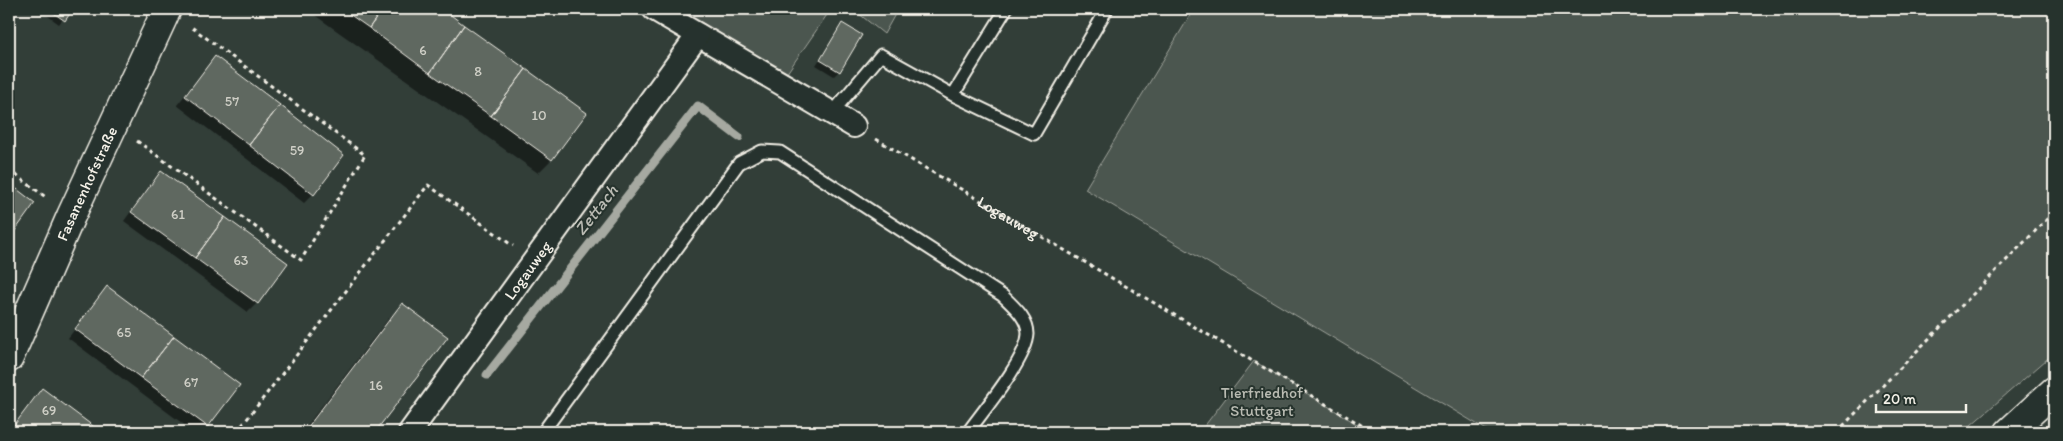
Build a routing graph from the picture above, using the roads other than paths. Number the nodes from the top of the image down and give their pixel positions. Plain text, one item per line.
1 (167, 9) edge
2 (654, 9) edge
3 (1006, 9) edge
4 (1107, 9) edge
5 (698, 35) junction
6 (953, 95) junction
7 (832, 113) junction
8 (854, 126) road end
9 (9, 358) edge
10 (2054, 392) edge
11 (410, 432) edge
12 (543, 432) edge
13 (968, 432) edge
14 (2009, 432) edge

1 - 9 main road, Fasanenhofstraße
2 - 5 street
3 - 6 lane
4 - 6 lane
5 - 7 street
5 - 11 street, Logauweg
6 - 7 lane
7 - 8 street
10 - 14 main road
12 - 13 lane

